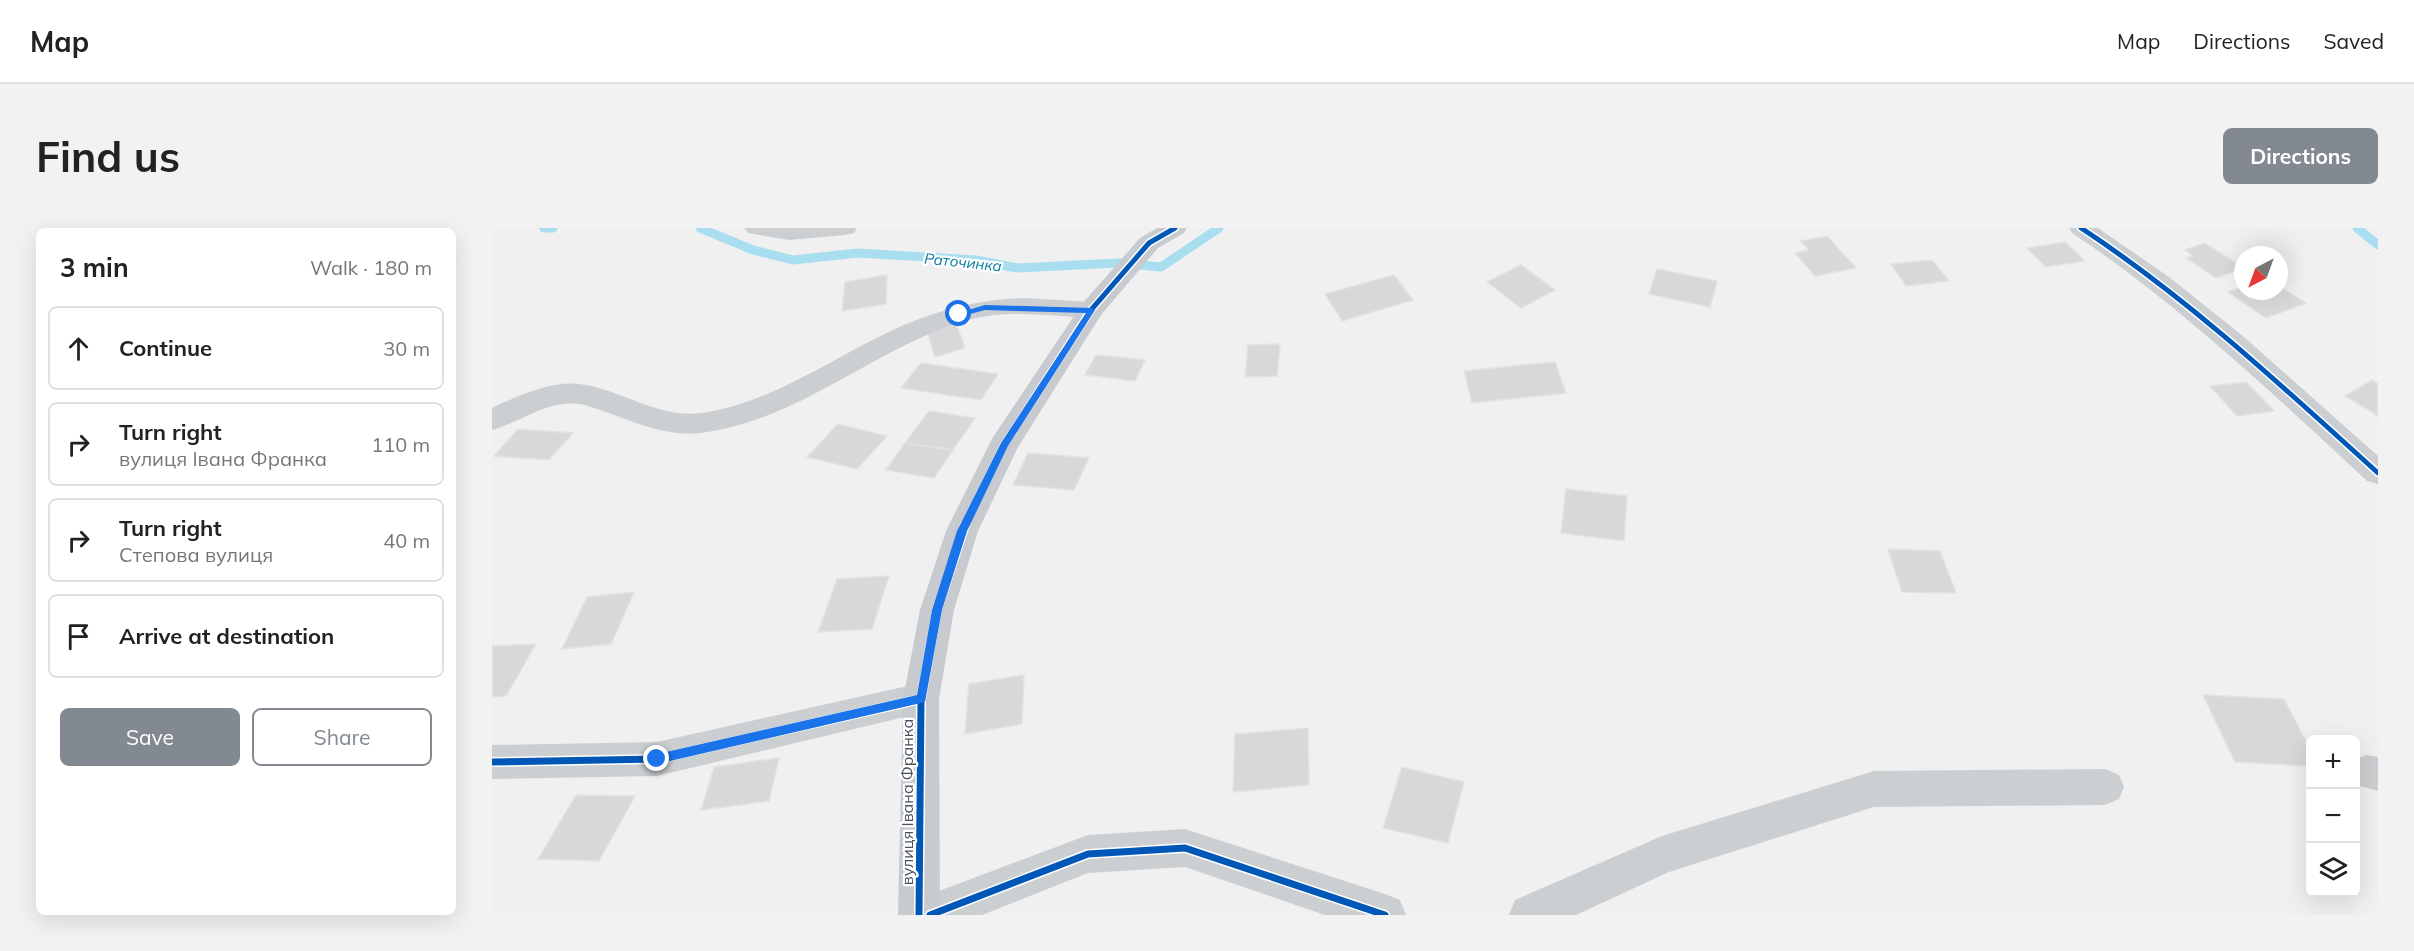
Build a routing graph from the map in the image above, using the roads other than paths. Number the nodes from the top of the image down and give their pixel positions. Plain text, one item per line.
1 (757, 228) edge
2 (845, 228) edge
3 (1175, 228) edge
4 (2081, 228) edge
5 (1100, 299) junction
6 (492, 420) edge
7 (2378, 473) edge
8 (921, 699) junction
9 (492, 762) edge
10 (2105, 787) dead end
11 (920, 915) edge
12 (930, 915) edge
13 (1385, 915) edge
14 (1530, 915) edge

1 - 2 street
3 - 5 main road, вулиця Івана Франка
4 - 7 street
5 - 6 street
5 - 8 main road, вулиця Івана Франка
8 - 9 street
8 - 11 main road, вулиця Івана Франка
10 - 14 street
12 - 13 street

